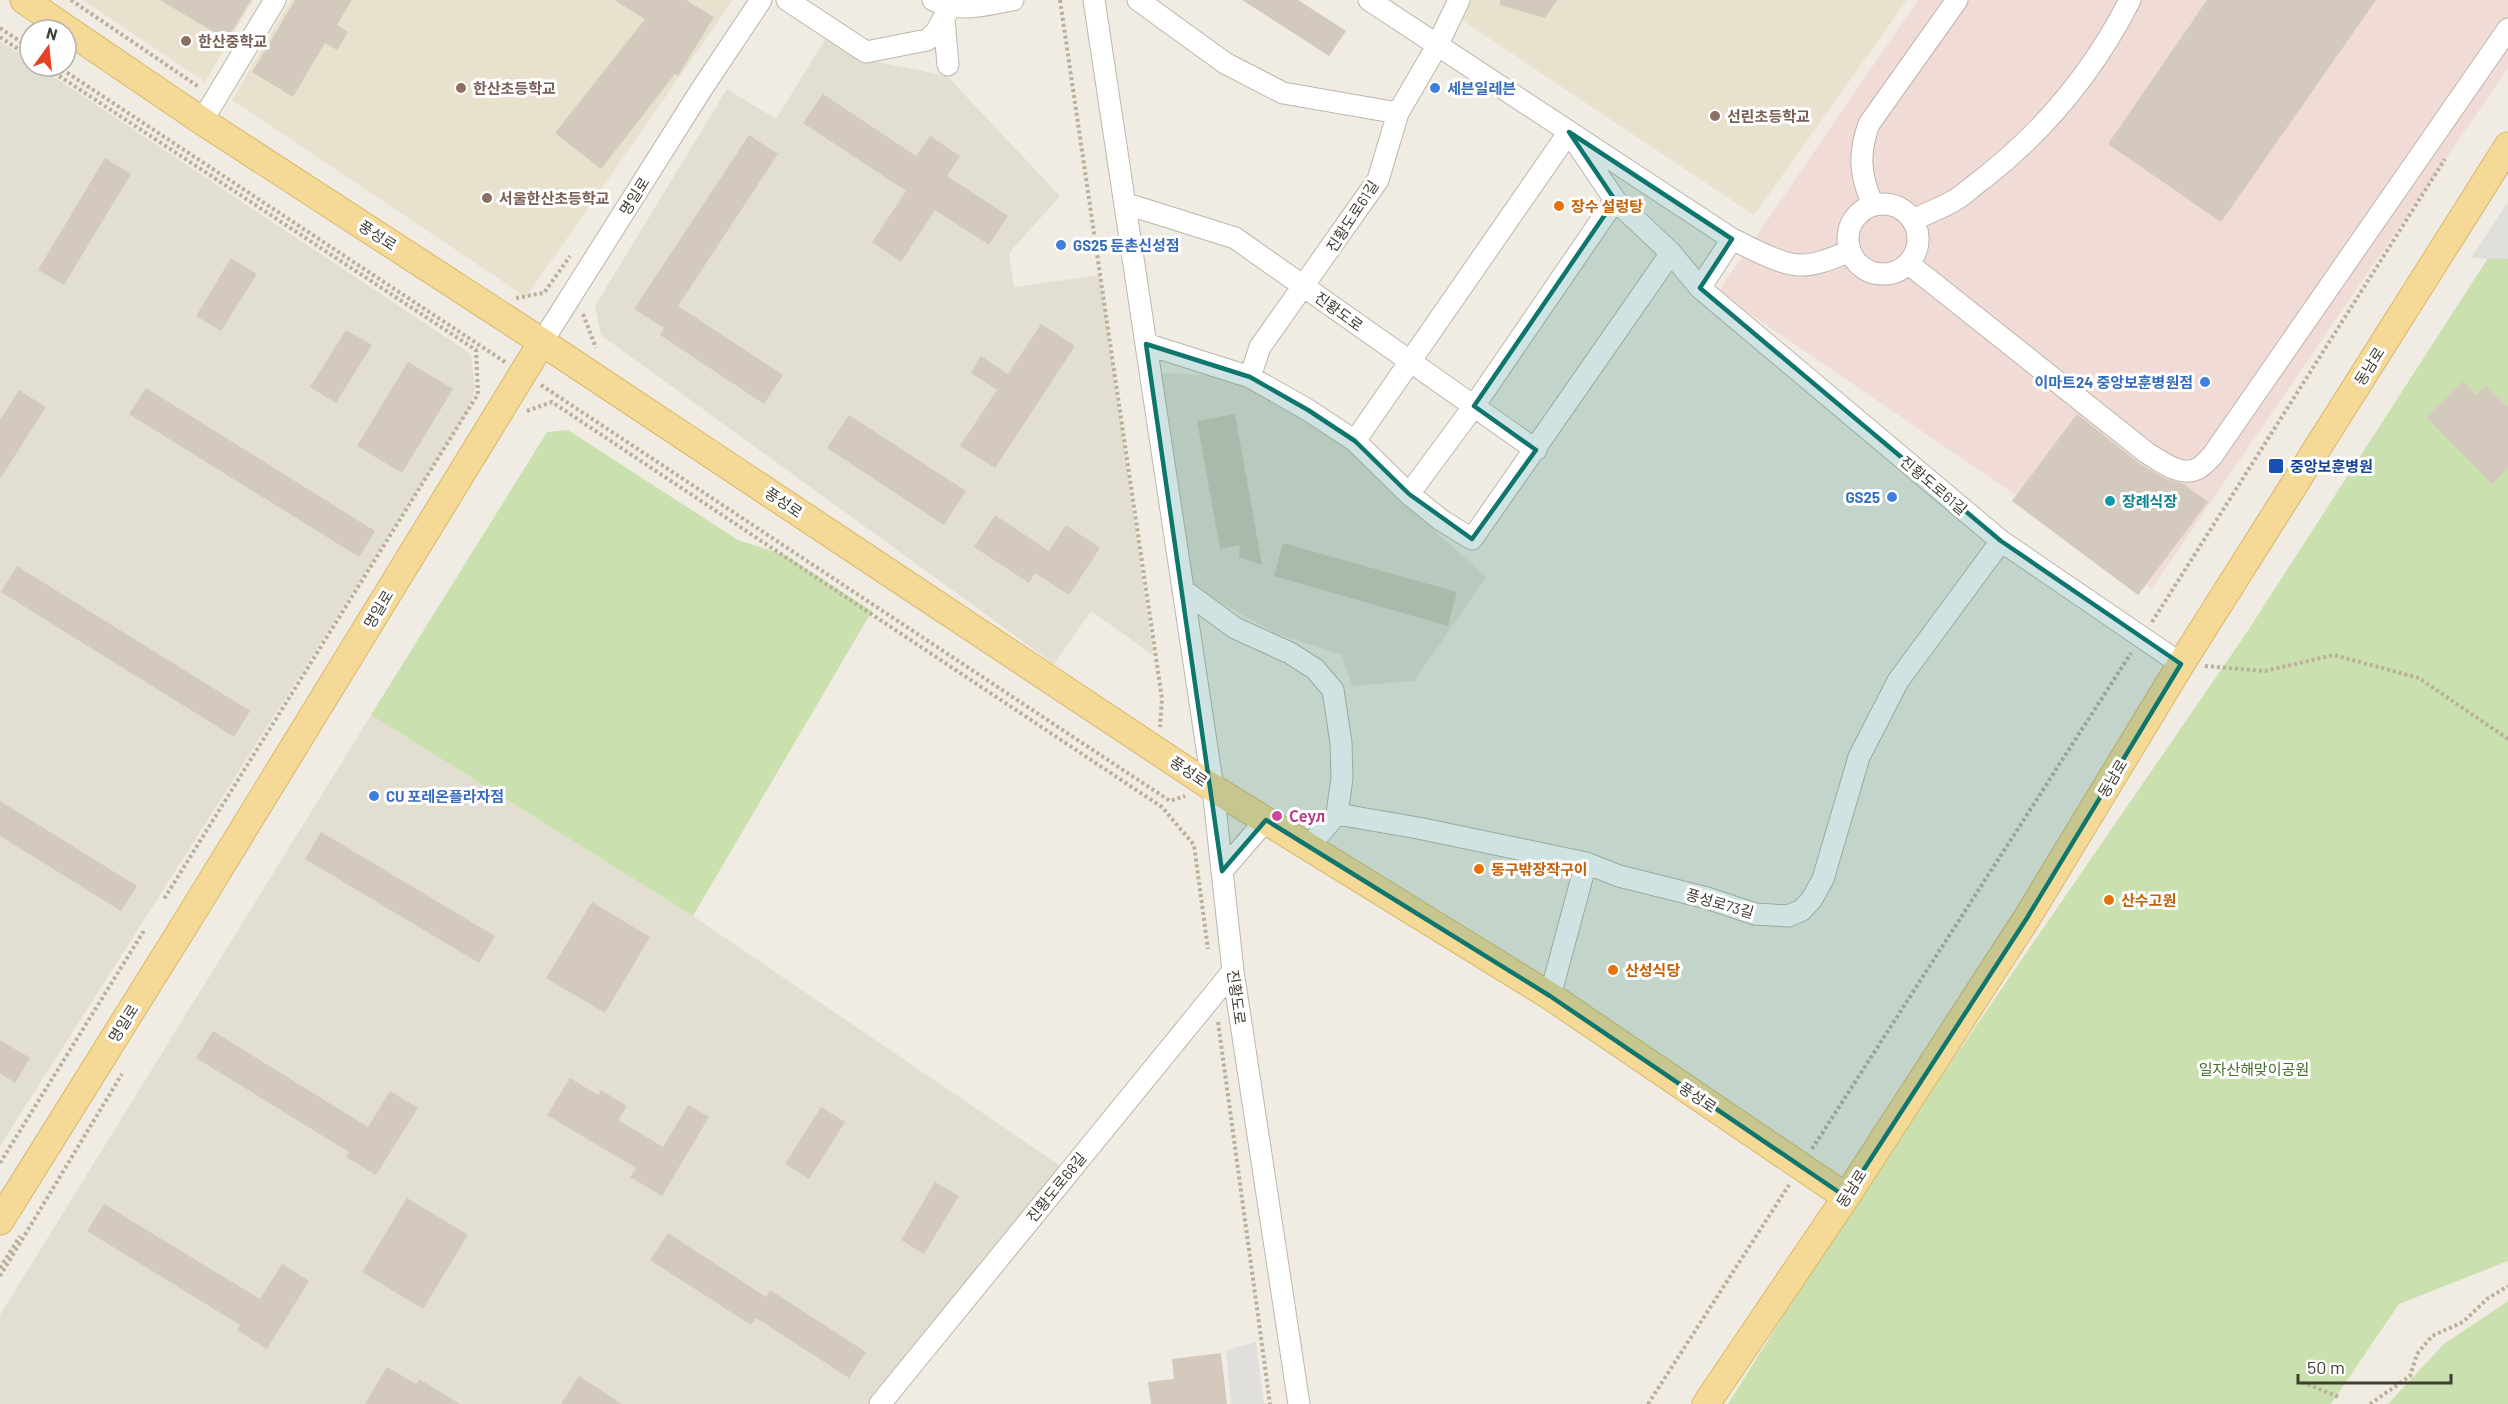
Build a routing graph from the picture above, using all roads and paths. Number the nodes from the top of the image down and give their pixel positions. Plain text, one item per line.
1 (24, 0) edge
2 (71, 0) edge
3 (275, 0) edge
4 (761, 0) edge
5 (787, 0) edge
6 (1012, 0) edge
7 (1060, 0) edge
8 (1094, 0) edge
9 (1138, 0) edge
10 (1370, 0) edge
11 (1460, 0) edge
12 (1958, 0) edge
13 (2130, 0) edge
14 (943, 9) edge
15 (0, 28) edge
16 (2508, 29) edge
17 (0, 37) edge
18 (18, 40) edge
19 (1437, 46) junction
20 (18, 49) edge
21 (948, 65) dead end
22 (62, 78) edge
23 (75, 78) edge
24 (205, 86) dead end
25 (1398, 113) junction
26 (202, 121) junction
27 (1569, 132) junction
28 (2508, 146) edge
29 (2451, 151) dead end
30 (1615, 200) junction
31 (1127, 204) junction
32 (1873, 205) junction
33 (1913, 220) junction
34 (1732, 239) junction
35 (1850, 251) junction
36 (1671, 253) junction
37 (571, 254) dead end
38 (1909, 264) junction
39 (1304, 286) junction
40 (1700, 288) junction
41 (507, 299) dead end
42 (582, 308) dead end
43 (542, 342) junction
44 (1146, 344) junction
45 (603, 353) dead end
46 (504, 361) dead end
47 (1409, 361) junction
48 (1250, 377) junction
49 (537, 383) dead end
50 (1474, 406) junction
51 (525, 412) dead end
52 (1355, 441) junction
53 (1536, 450) junction
54 (1409, 494) junction
55 (2001, 541) junction
56 (1183, 590) junction
57 (2142, 637) junction
58 (2181, 664) junction
59 (1160, 730) dead end
60 (2508, 739) edge
61 (1213, 788) junction
62 (1337, 814) junction
63 (1266, 820) junction
64 (1309, 846) junction
65 (1586, 864) junction
66 (1222, 871) junction
67 (164, 899) dead end
68 (146, 929) dead end
69 (1233, 971) junction
70 (1214, 994) junction
71 (1550, 996) junction
72 (125, 1069) dead end
73 (0, 1163) edge
74 (1801, 1167) junction
75 (1846, 1197) junction
76 (0, 1221) edge
77 (0, 1276) edge
78 (2508, 1286) edge
79 (2302, 1382) dead end
80 (2339, 1397) dead end
81 (879, 1404) edge
82 (1270, 1404) edge
83 (1299, 1404) edge
84 (1648, 1404) edge
85 (1706, 1404) edge
86 (2370, 1404) edge

1 - 26 main road, 풍성로
2 - 24 path
3 - 26 street
4 - 43 street, 명일로
5 - 14 street
6 - 14 street
7 - 59 path
8 - 31 street, 진황도로
9 - 25 street
10 - 19 street, 진황도로61길
11 - 19 street, 진황도로61길
12 - 32 street
13 - 33 street
14 - 21 street
15 - 18 path
16 - 38 street
17 - 20 path
19 - 25 street, 진황도로61길
19 - 27 street, 진황도로61길
22 - 67 path
23 - 46 path
25 - 39 street, 진황도로61길
26 - 43 main road, 풍성로
27 - 30 street, 진황도로61길
27 - 34 street, 진황도로61길
27 - 47 street
28 - 58 main road, 동남로
29 - 57 path
30 - 36 street, 진황도로61길
30 - 50 street
31 - 39 street, 진황도로
31 - 44 street, 진황도로
32 - 33 street
32 - 35 street
33 - 38 street
34 - 35 street, 진황도로61길
34 - 40 street
35 - 38 street
36 - 40 street, 진황도로61길
36 - 53 street
37 - 41 path
39 - 47 street, 진황도로
39 - 48 street, 진황도로61길
40 - 55 street, 진황도로61길
42 - 45 path
43 - 61 main road, 풍성로
43 - 76 main road, 명일로
44 - 48 street
44 - 56 street, 진황도로
47 - 50 street, 진황도로
47 - 52 street
48 - 52 street
49 - 61 path
50 - 53 street, 진황도로
50 - 54 street
51 - 70 path
52 - 54 street
53 - 54 street
55 - 57 street, 진황도로61길
55 - 65 street, 풍성로73길
56 - 61 street, 진황도로
56 - 62 street
57 - 58 street, 진황도로61길
57 - 74 path
58 - 60 path
58 - 75 main road, 동남로
61 - 63 main road, 풍성로
61 - 66 street, 진황도로
62 - 64 street
62 - 65 street, 풍성로73길
63 - 64 main road, 풍성로
63 - 66 street
64 - 71 main road, 풍성로
65 - 71 street
66 - 69 street, 진황도로
68 - 73 path
69 - 70 street, 진황도로68길
69 - 83 street, 진황도로
70 - 81 street, 진황도로68길
70 - 82 path
71 - 74 main road, 풍성로
72 - 77 path
74 - 75 main road, 풍성로
74 - 84 path
75 - 85 main road, 동남로
78 - 86 path
79 - 80 path

